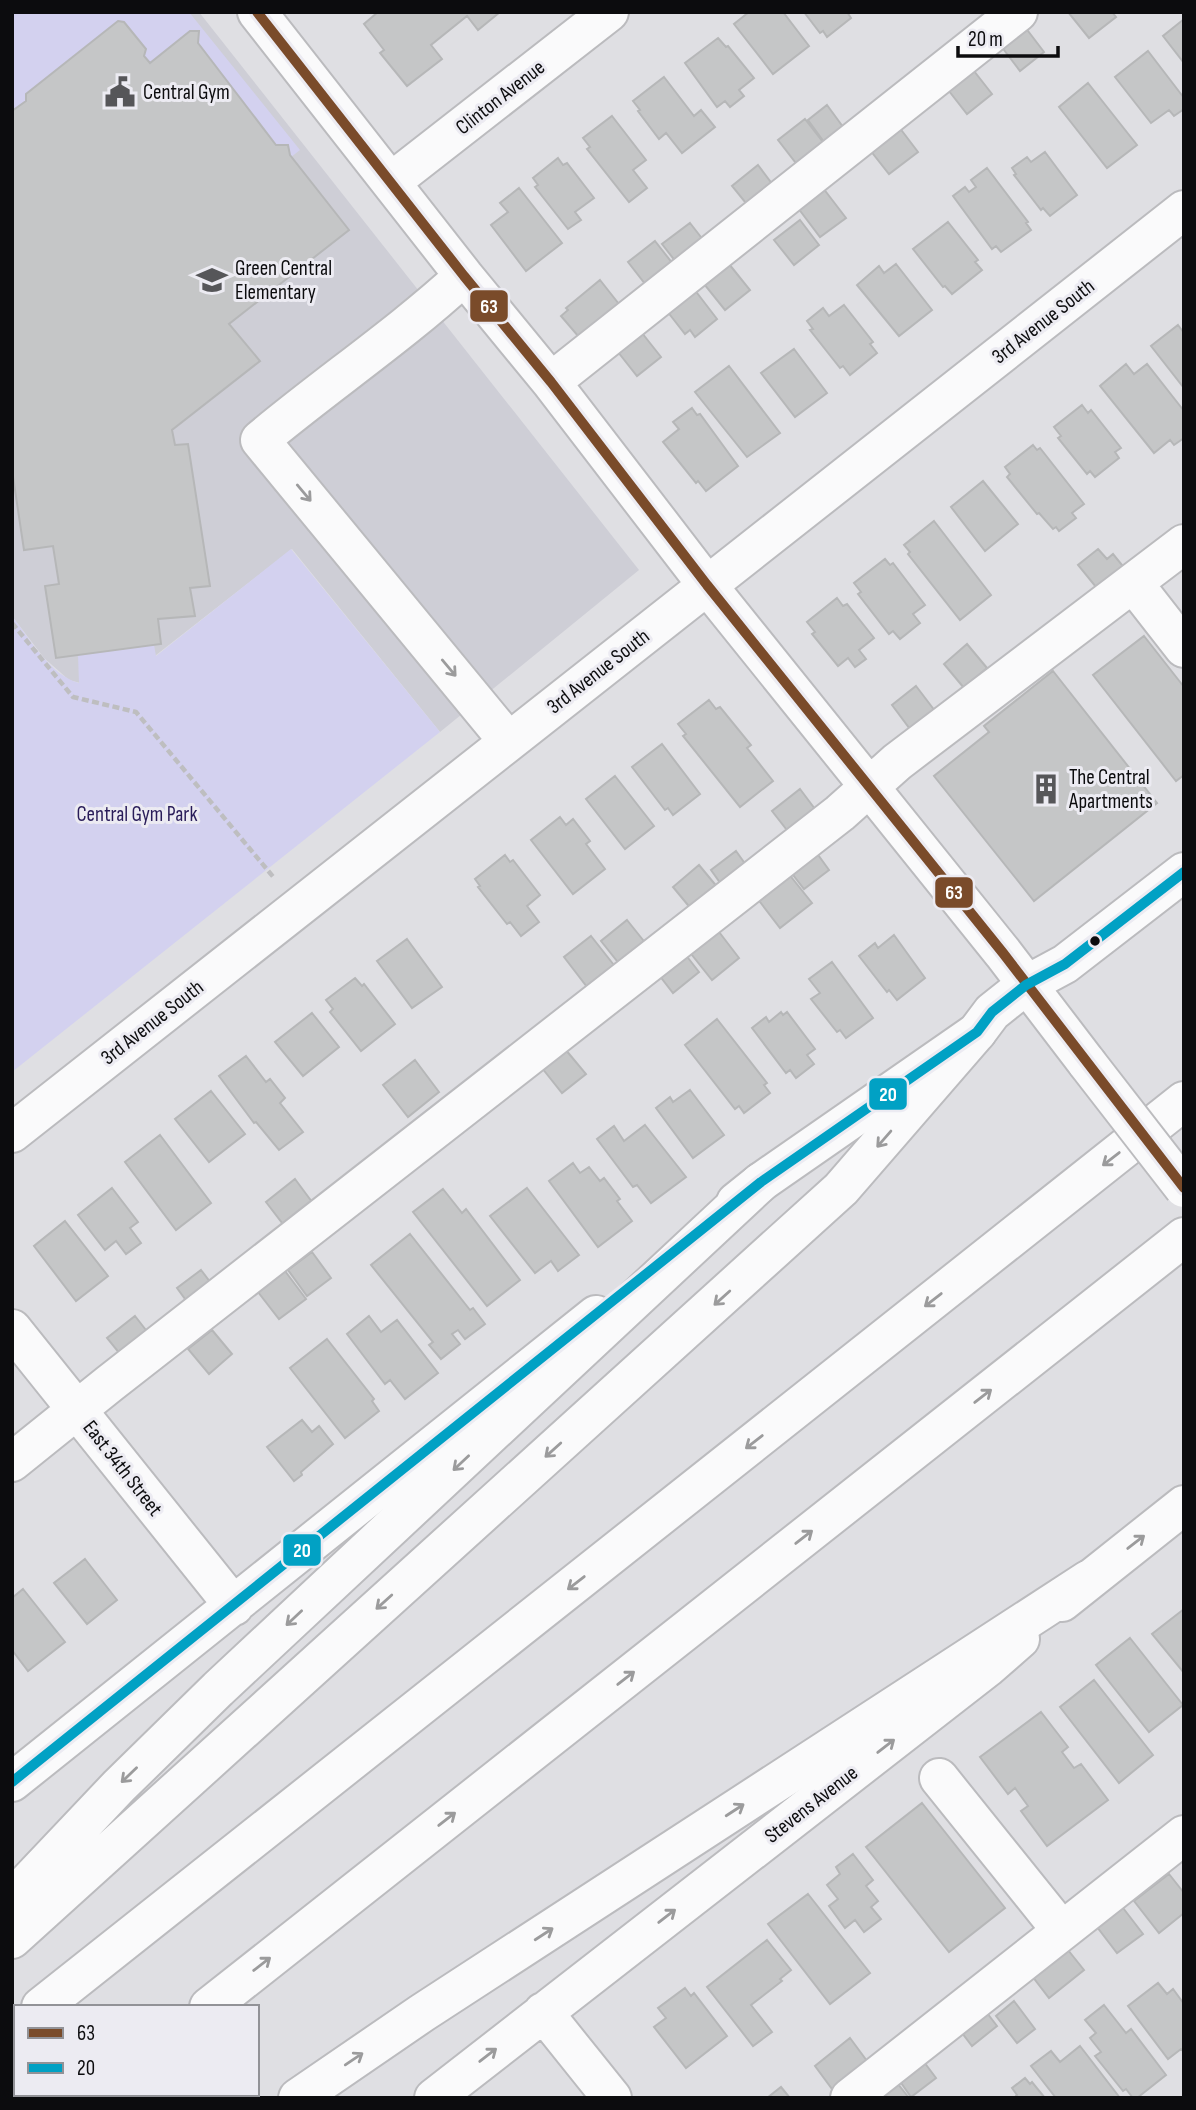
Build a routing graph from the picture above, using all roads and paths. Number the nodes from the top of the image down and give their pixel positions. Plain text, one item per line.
1 (257, 12) edge
2 (609, 12) edge
3 (1018, 12) edge
4 (566, 25) edge
5 (391, 182) junction
6 (1184, 210) edge
7 (464, 276) junction
8 (551, 382) junction
9 (1184, 544) edge
10 (1134, 584) junction
11 (707, 585) junction
12 (12, 623) edge
13 (1184, 648) edge
14 (508, 741) junction
15 (870, 786) junction
16 (1184, 872) edge
17 (275, 879) dead end
18 (1026, 985) junction
19 (977, 1032) junction
20 (1184, 1101) edge
21 (12, 1133) edge
22 (761, 1182) junction
23 (1184, 1188) edge
24 (1184, 1237) edge
25 (12, 1329) edge
26 (77, 1411) junction
27 (12, 1462) edge
28 (1184, 1505) edge
29 (1088, 1580) junction
30 (234, 1606) junction
31 (939, 1778) dead end
32 (12, 1782) edge
33 (1184, 1835) edge
34 (12, 1899) edge
35 (1062, 1931) junction
36 (12, 1939) edge
37 (44, 2005) edge
38 (212, 2005) edge
39 (543, 2012) junction
40 (298, 2098) edge
41 (435, 2098) edge
42 (612, 2098) edge
43 (850, 2098) edge

1 - 5 main road
2 - 4 main road, Clinton Avenue
3 - 8 main road
4 - 5 main road, Clinton Avenue
5 - 7 main road
6 - 11 main road, 3rd Avenue South
7 - 8 main road
7 -> 14 main road
8 - 11 main road
9 - 10 main road
10 - 13 main road
10 - 15 main road
11 - 14 main road, 3rd Avenue South
11 - 15 main road
12 - 17 path
14 - 21 main road, 3rd Avenue South
15 - 18 main road
15 - 26 main road
16 - 18 main road
18 - 19 main road
18 - 23 main road, bridge
19 - 22 main road
19 -> 36 main road
20 -> 37 main road
22 - 30 main road
22 -> 34 main road
38 -> 24 main road
25 - 26 main road, East 34th Street
26 - 27 main road
26 - 30 main road, East 34th Street
29 -> 28 main road, Stevens Avenue
39 -> 29 main road, Stevens Avenue
40 -> 29 main road
30 - 32 main road
31 - 35 main road
33 - 35 main road
35 - 43 main road
41 -> 39 main road, Stevens Avenue
39 - 42 main road

